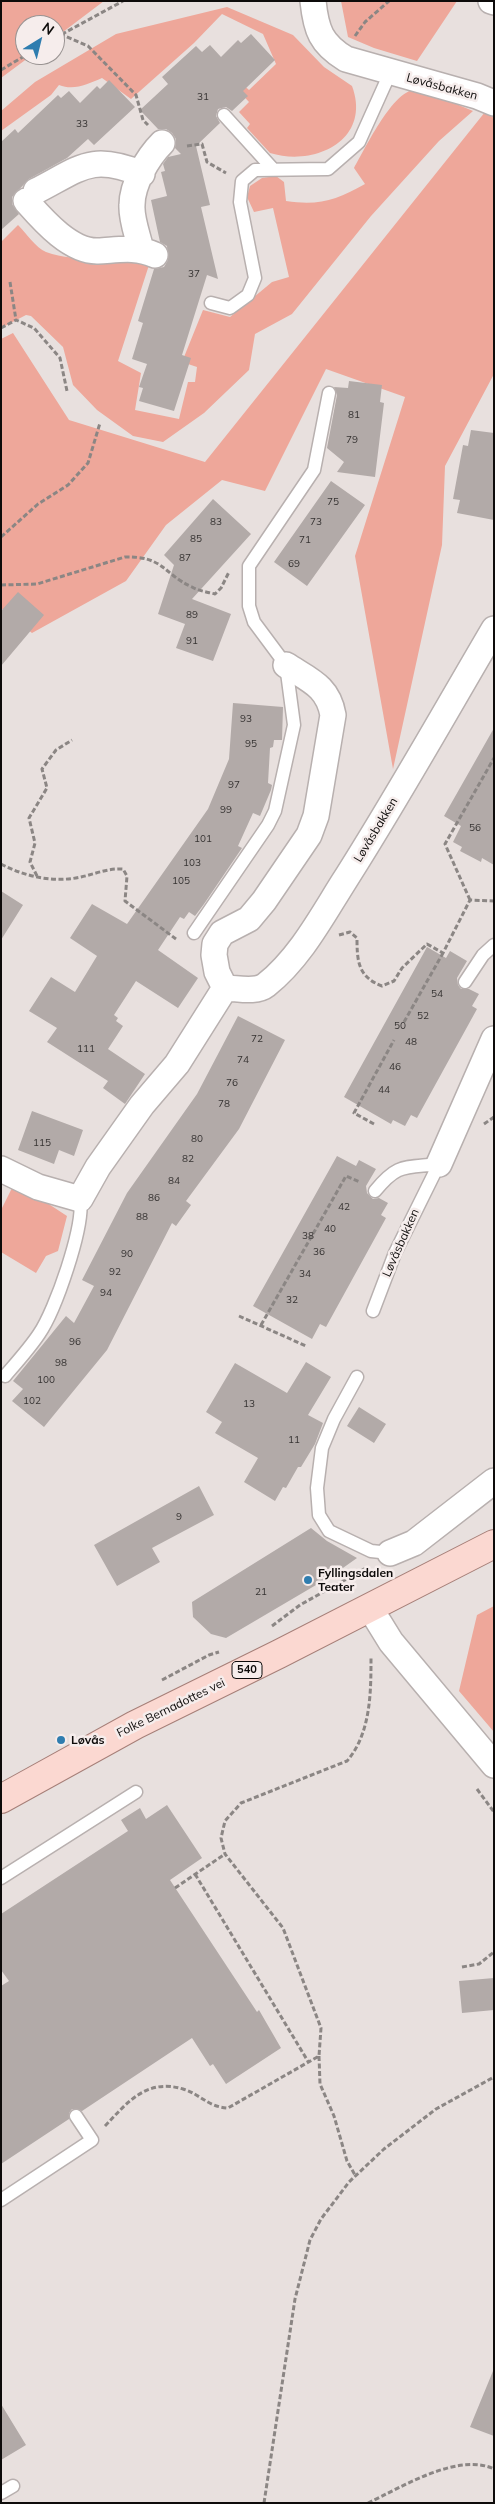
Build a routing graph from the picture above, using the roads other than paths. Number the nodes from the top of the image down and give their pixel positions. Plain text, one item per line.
1 (313, 1) edge
2 (390, 73) junction
3 (494, 103) edge
4 (224, 115) dead end
5 (162, 143) road end
6 (273, 169) junction
7 (142, 174) junction
8 (211, 303) dead end
9 (329, 393) dead end
10 (494, 629) edge
11 (286, 665) junction
12 (194, 933) dead end
13 (494, 945) edge
14 (465, 982) dead end
15 (225, 988) junction
16 (494, 1040) edge
17 (439, 1164) junction
18 (1, 1170) edge
19 (375, 1192) dead end
20 (80, 1199) junction
21 (373, 1312) dead end
22 (5, 1376) dead end
23 (357, 1377) dead end
24 (494, 1481) edge
25 (494, 1544) edge
26 (390, 1553) joint
27 (370, 1608) junction
28 (494, 1765) edge
29 (136, 1792) dead end
30 (1, 1799) edge
31 (1, 1878) edge
32 (76, 2116) dead end
33 (1, 2200) edge
34 (13, 2486) dead end
35 (1, 2493) edge

1 - 2 street, Løvåsbakken
2 - 3 street, Løvåsbakken
2 - 6 lane, Løvåsbakken
4 - 6 lane
5 - 7 street
6 - 8 lane, Løvåsbakken
7 - 7 street
9 - 11 lane
10 - 15 street, Løvåsbakken
11 - 12 lane
11 - 15 street
13 - 14 lane
15 - 20 street
16 - 17 street, Løvåsbakken
17 - 19 lane
17 - 21 lane, Løvåsbakken
18 - 20 street
20 - 22 lane
23 - 26 lane
24 - 26 street
25 - 27 main road, Folke Bernadottes vei / 540
27 - 28 street
27 - 30 main road, Folke Bernadottes vei / 540
29 - 31 lane
32 - 33 lane
34 - 35 lane

